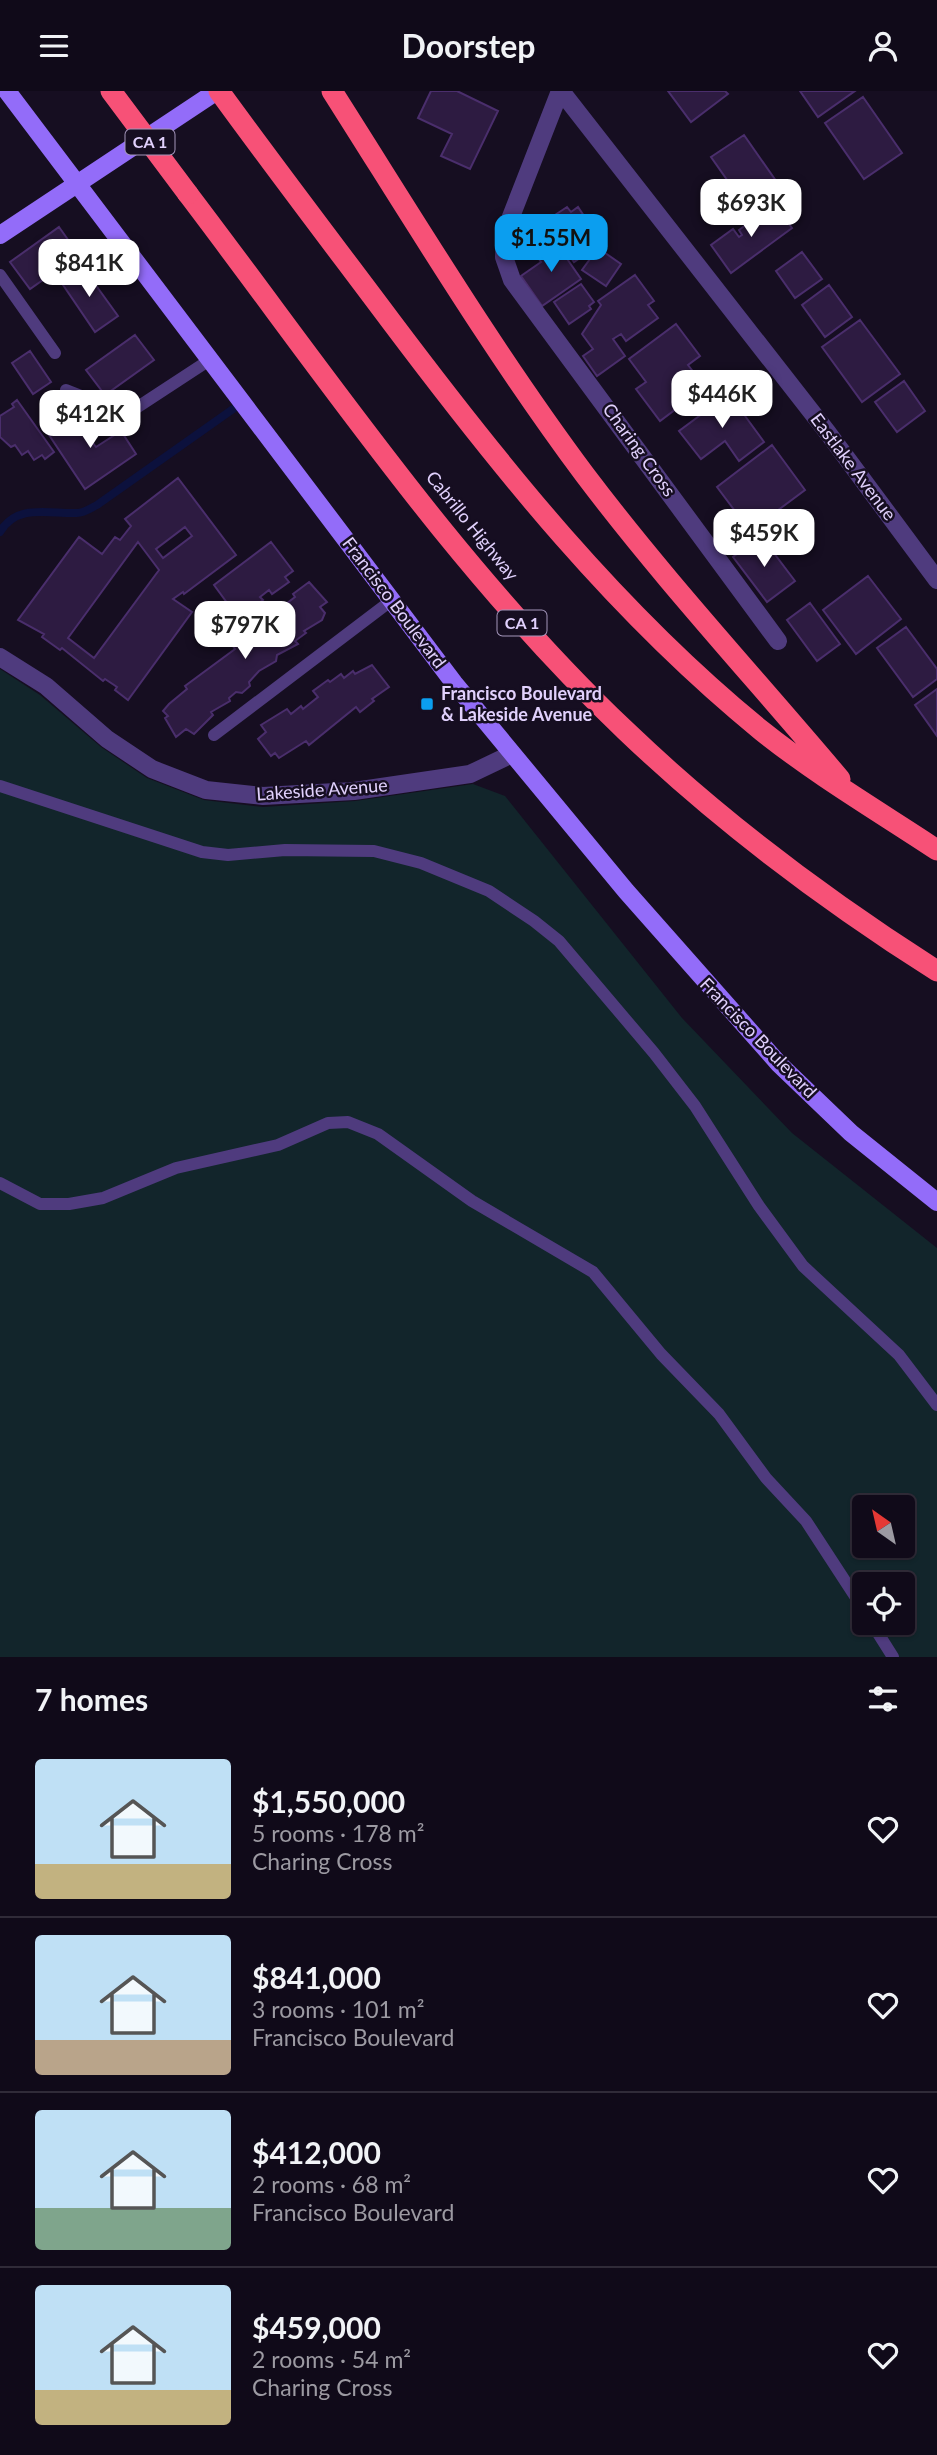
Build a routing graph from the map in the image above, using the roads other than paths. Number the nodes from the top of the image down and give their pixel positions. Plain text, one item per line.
1 (7, 91) edge
2 (111, 91) edge
3 (218, 91) edge
4 (332, 91) edge
5 (561, 91) edge
6 (78, 182) junction
7 (2, 229) edge
8 (0, 275) edge
9 (55, 353) dead end
10 (211, 359) junction
11 (66, 390) dead end
12 (937, 580) edge
13 (392, 600) junction
14 (778, 641) dead end
15 (0, 657) edge
16 (214, 734) dead end
17 (512, 754) junction
18 (0, 786) edge
19 (855, 797) junction
20 (937, 850) edge
21 (937, 971) edge
22 (0, 1183) edge
23 (937, 1202) edge
24 (937, 1405) edge
25 (852, 1591) edge
26 (879, 1635) edge
27 (893, 1657) edge

1 - 6 street, Francisco Boulevard
2 - 21 highway, Cabrillo Highway / CA 1, bridge
3 - 6 street
3 - 19 highway
4 - 19 highway
5 - 12 street, Eastlake Avenue
5 - 14 street, Charing Cross
6 - 7 street
6 - 10 street, Francisco Boulevard
8 - 9 lane
10 - 11 lane
10 - 13 street, Francisco Boulevard
13 - 16 lane
13 - 17 street, Francisco Boulevard
15 - 17 street, Lakeside Avenue
17 - 23 street, Francisco Boulevard
18 - 24 lane
19 - 20 highway
22 - 25 lane
26 - 27 lane

